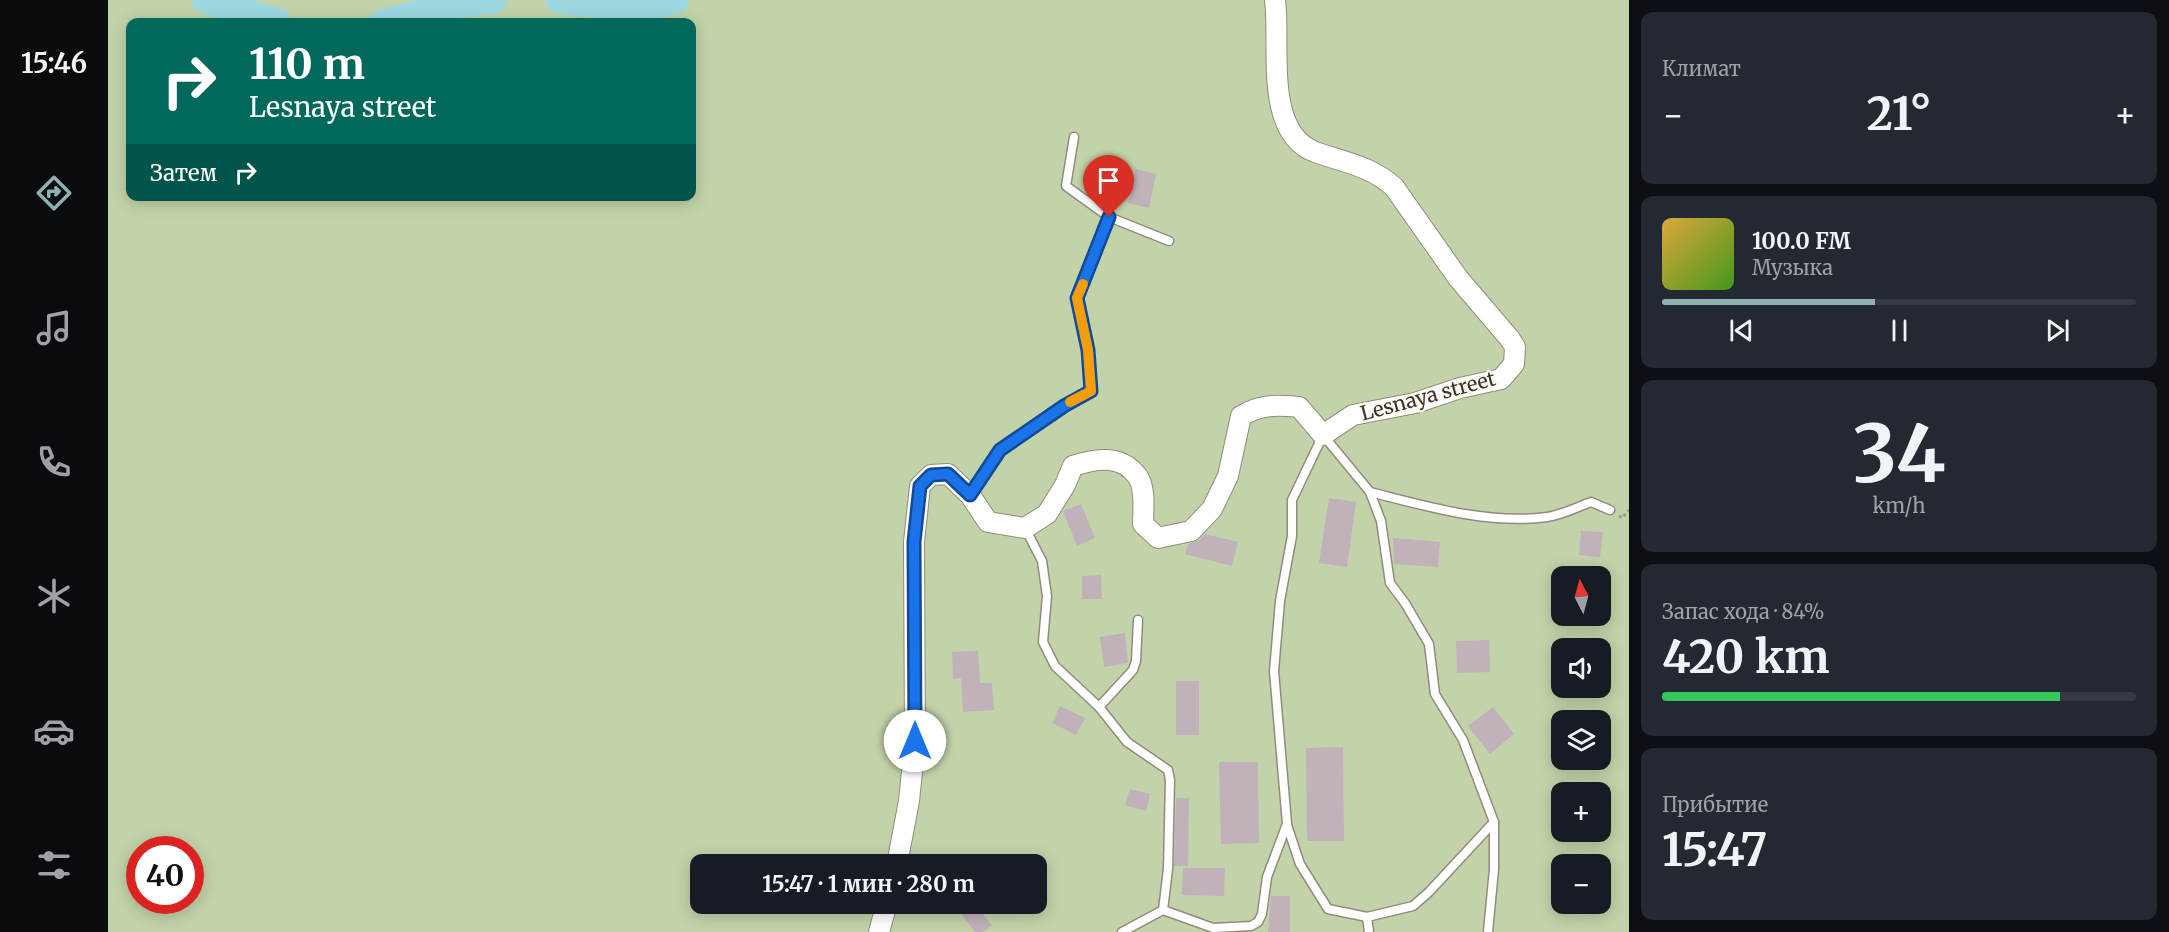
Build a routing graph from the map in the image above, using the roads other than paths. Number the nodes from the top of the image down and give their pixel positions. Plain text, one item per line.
1 (1275, 0) edge
2 (1074, 137) dead end
3 (1109, 217) junction
4 (1168, 241) dead end
5 (1323, 435) junction
6 (1370, 492) junction
7 (970, 495) junction
8 (1610, 510) dead end
9 (1025, 528) junction
10 (1138, 620) dead end
11 (1099, 707) junction
12 (1494, 822) junction
13 (1287, 824) junction
14 (899, 854) edge
15 (1163, 910) junction
16 (884, 914) edge
17 (1367, 917) junction
18 (1251, 929) edge
19 (879, 932) edge
20 (1122, 932) edge
21 (1370, 932) edge
22 (1488, 932) edge

1 - 5 street, Lesnaya street
2 - 3 lane
3 - 4 lane
3 - 7 lane
5 - 6 lane
5 - 9 street
5 - 13 lane
6 - 8 lane
6 - 12 lane
7 - 9 street
7 - 14 street
9 - 11 lane
10 - 11 lane
11 - 15 lane
12 - 17 lane
12 - 22 lane
13 - 17 lane
13 - 18 lane
15 - 18 lane
15 - 20 lane
16 - 19 street
17 - 21 lane

